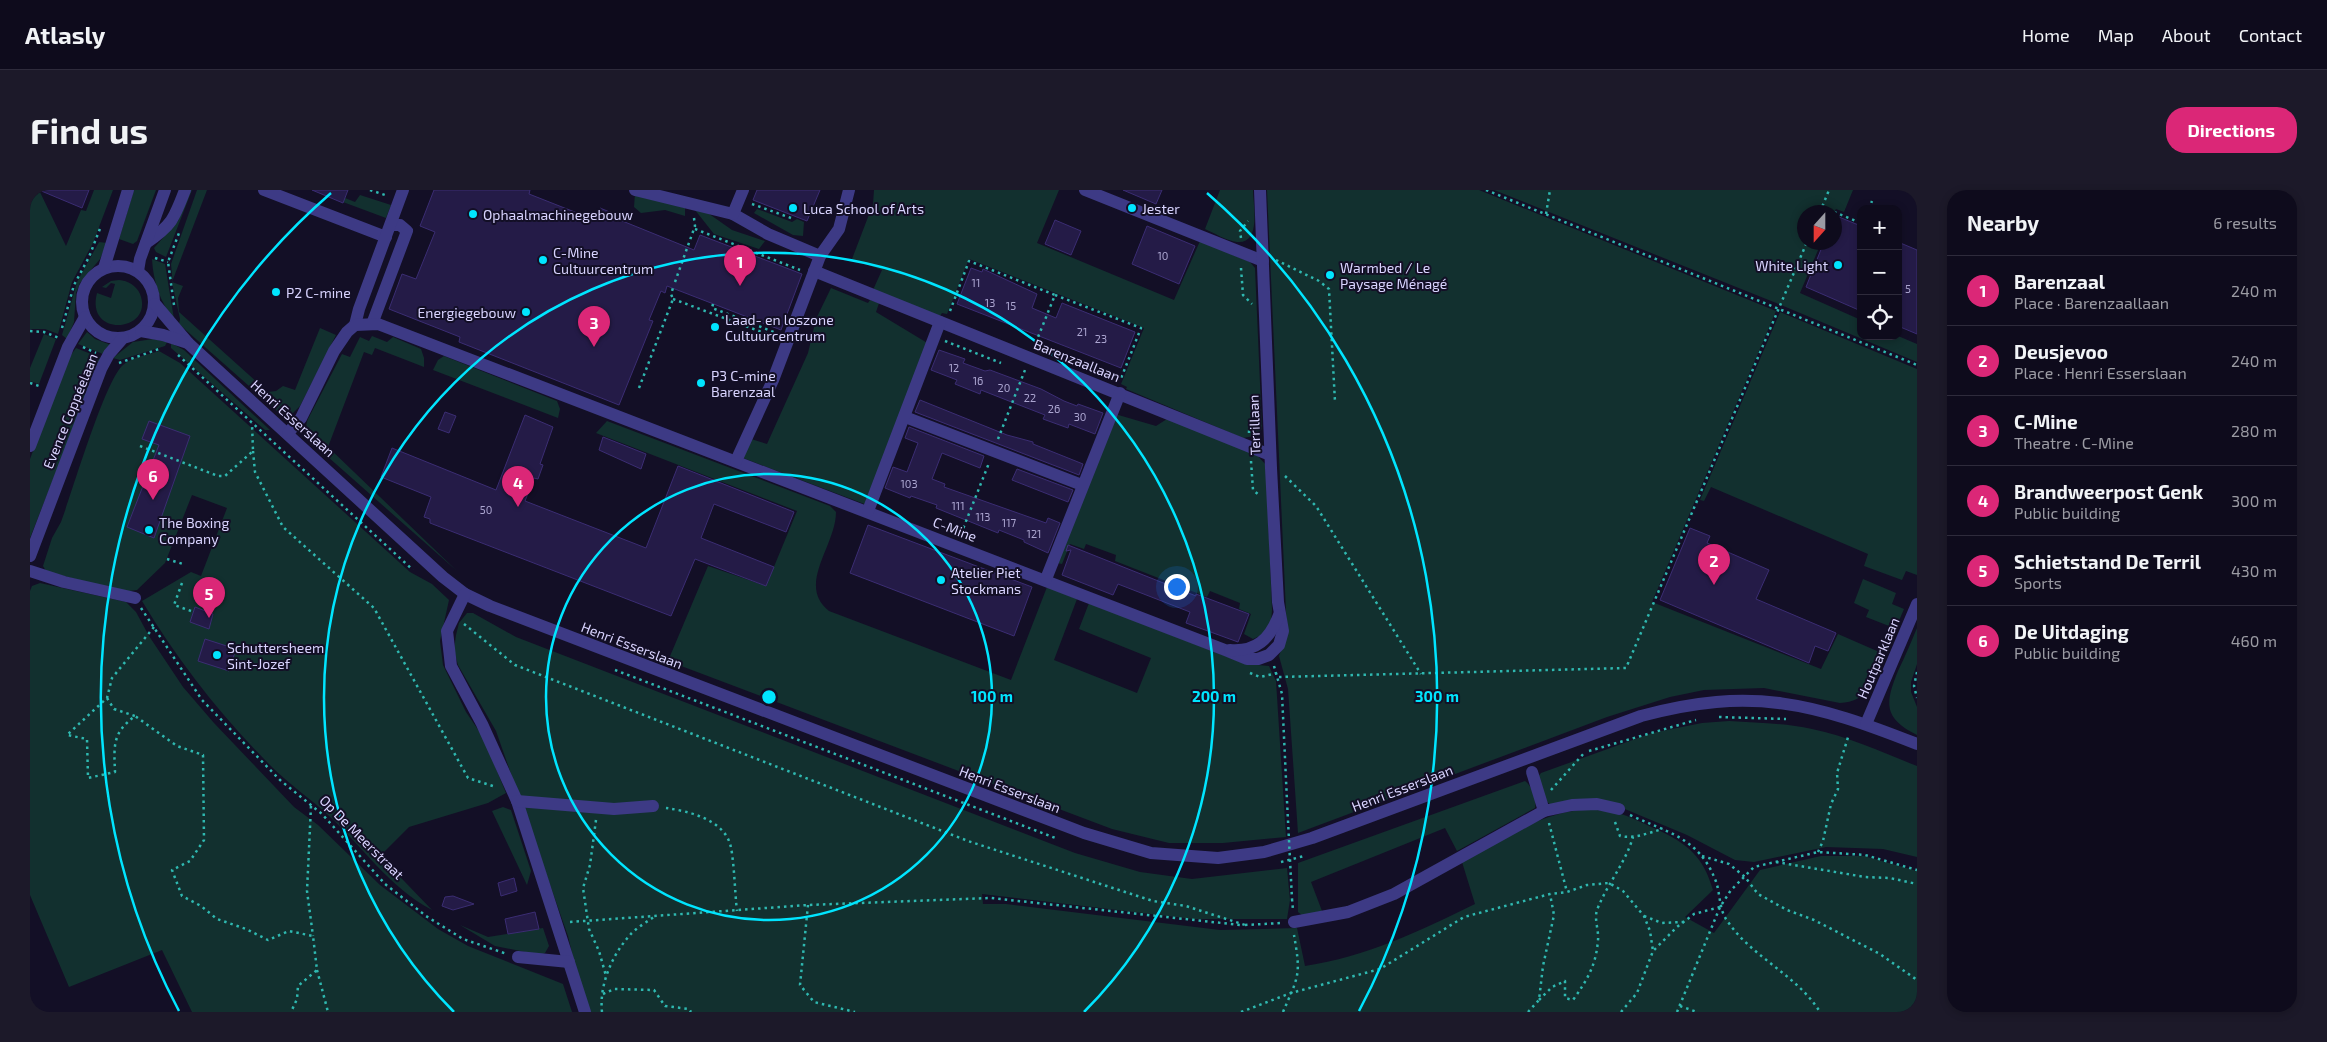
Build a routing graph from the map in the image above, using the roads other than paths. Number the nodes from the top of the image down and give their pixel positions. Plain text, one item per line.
1 (128, 190) edge
2 (165, 190) edge
3 (185, 190) edge
4 (264, 190) edge
5 (635, 190) edge
6 (849, 190) edge
7 (1085, 190) edge
8 (1260, 190) edge
9 (401, 194) edge
10 (741, 195) edge
11 (733, 214) junction
12 (389, 231) junction
13 (146, 243) junction
14 (1237, 245) junction
15 (1262, 253) junction
16 (820, 256) junction
17 (104, 268) junction
18 (138, 271) junction
19 (813, 273) junction
20 (155, 304) junction
21 (85, 317) junction
22 (944, 319) junction
23 (372, 324) junction
24 (355, 325) junction
25 (140, 331) junction
26 (123, 338) junction
27 (188, 343) junction
28 (1119, 389) junction
29 (905, 417) junction
30 (288, 433) junction
31 (1270, 438) junction
32 (1239, 442) junction
33 (30, 446) edge
34 (1270, 455) junction
35 (736, 461) junction
36 (1082, 485) junction
37 (868, 512) junction
38 (30, 556) edge
39 (30, 571) edge
40 (1046, 579) junction
41 (465, 594) junction
42 (135, 598) road end
43 (1917, 604) edge
44 (1280, 614) junction
45 (1225, 650) junction
46 (1269, 655) joint
47 (1866, 724) junction
48 (1917, 744) edge
49 (1532, 772) dead end
50 (517, 801) junction
51 (653, 806) road end
52 (1543, 807) junction
53 (1613, 808) road end
54 (1294, 922) road end
55 (518, 957) road end
56 (569, 962) junction
57 (586, 1012) edge

1 - 17 street
2 - 13 street
3 - 13 street
4 - 12 street
5 - 11 street
6 - 16 street
7 - 14 street
8 - 15 street, Terrillaan
9 - 12 street
10 - 11 street
11 - 16 street
12 - 23 street
12 - 24 street
13 - 18 street
14 - 15 street
14 - 15 street
15 - 31 street, Terrillaan
16 - 19 street
17 - 18 street
17 - 21 street
18 - 20 street
19 - 22 street, Barenzaallaan
19 - 35 street
20 - 25 street
20 - 27 street, Henri Esserslaan
21 - 26 street
21 - 33 street, Evence Coppéelaan
22 - 28 street, Barenzaallaan
22 - 29 street
23 - 24 street, C-Mine
23 - 35 street, C-Mine
24 - 30 street
25 - 26 street
25 - 27 street, Henri Esserslaan
26 - 38 street, Evence Coppéelaan
27 - 30 street, Henri Esserslaan
28 - 32 street, Barenzaallaan
28 - 36 street
29 - 36 street
29 - 37 street
30 - 41 street, Henri Esserslaan
31 - 32 street
31 - 34 street, Terrillaan
32 - 34 street, Barenzaallaan
34 - 44 street, Terrillaan
35 - 37 street, C-Mine
36 - 40 street
37 - 40 street, C-Mine
39 - 42 street
40 - 45 street, C-Mine
41 - 47 street, Henri Esserslaan
41 - 50 street
43 - 47 street, Houtparklaan
44 - 45 street
44 - 46 street, Terrillaan
45 - 46 street, C-Mine
47 - 48 street, Henri Esserslaan
49 - 52 street
50 - 51 street
50 - 56 street
52 - 53 street
52 - 54 street
55 - 56 street
56 - 57 street

